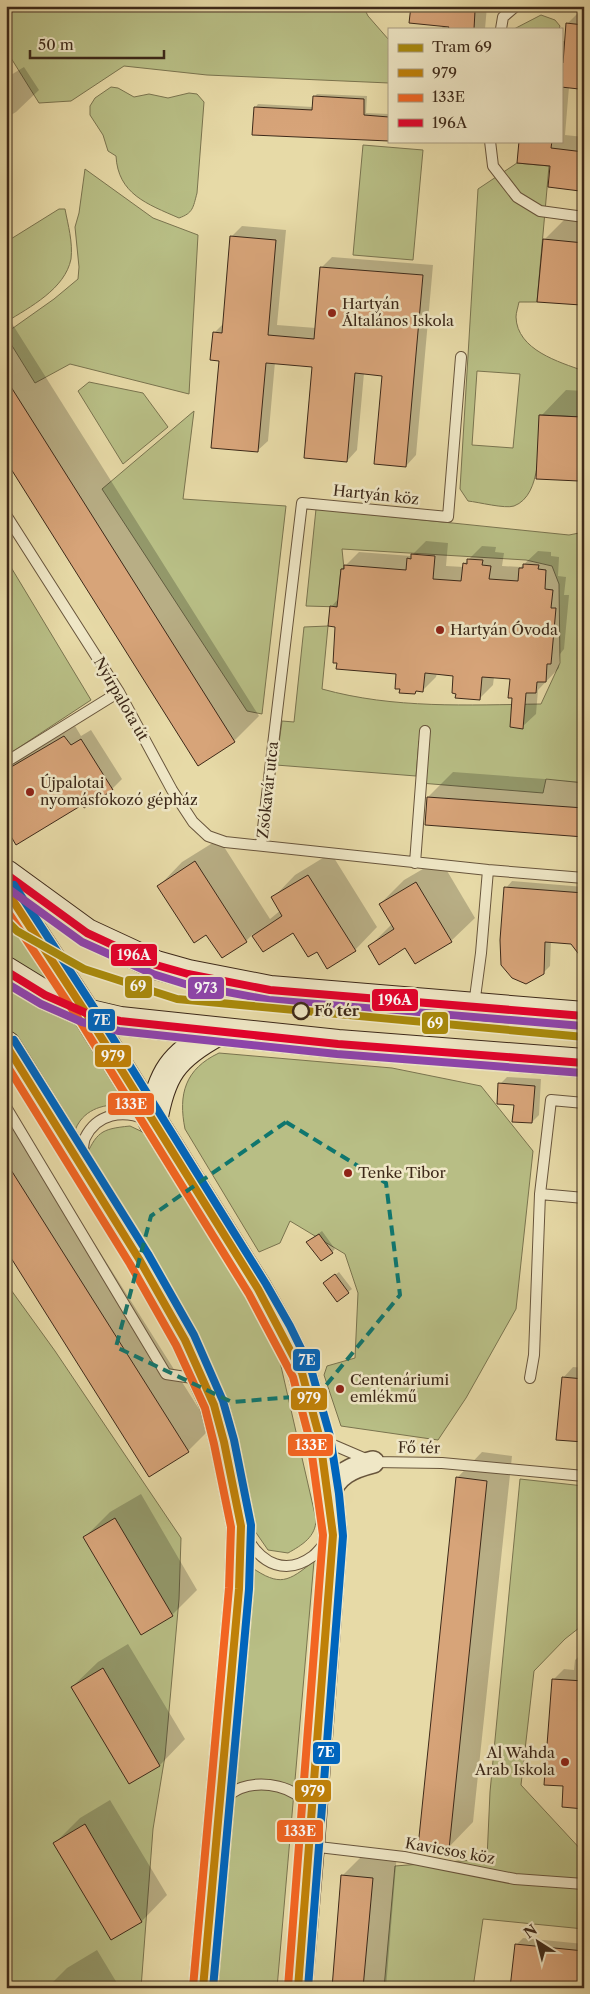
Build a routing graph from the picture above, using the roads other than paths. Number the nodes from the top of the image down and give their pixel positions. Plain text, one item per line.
1 (516, 6) edge
2 (501, 28) edge
3 (490, 142) edge
4 (584, 217) edge
5 (461, 357) dead end
6 (302, 503) joint
7 (6, 515) edge
8 (119, 692) junction
9 (424, 731) dead end
10 (6, 762) edge
11 (261, 845) junction
12 (415, 863) junction
13 (488, 870) junction
14 (6, 874) edge
15 (584, 878) edge
16 (6, 890) edge
17 (6, 971) edge
18 (474, 1006) junction
19 (86, 1013) junction
20 (584, 1016) edge
21 (217, 1032) junction
22 (6, 1046) edge
23 (584, 1062) edge
24 (584, 1103) edge
25 (6, 1107) edge
26 (153, 1122) junction
27 (80, 1165) junction
28 (540, 1194) junction
29 (584, 1198) edge
30 (530, 1378) dead end
31 (202, 1379) junction
32 (320, 1439) junction
33 (373, 1462) junction
34 (584, 1476) edge
35 (329, 1496) junction
36 (241, 1526) junction
37 (333, 1535) junction
38 (220, 1802) junction
39 (312, 1813) junction
40 (310, 1846) junction
41 (584, 1884) edge
42 (203, 1988) edge
43 (298, 1988) edge

1 - 2 lane
3 - 4 lane
5 - 6 lane, Hartyán köz
6 - 11 lane, Zsókavár utca
7 - 8 lane, Nyírpalota út
8 - 10 lane
8 - 11 lane, Nyírpalota út
9 - 12 lane
11 - 12 lane, Zsókavár utca
12 - 13 lane, Zsókavár utca
13 - 15 lane, Zsókavár utca
13 - 18 lane
14 - 18 main road
16 - 19 main road
17 - 19 main road
18 - 20 main road
19 - 21 main road
19 - 26 main road
21 - 23 main road
21 - 26 main road
22 - 27 main road
24 - 28 lane
25 - 31 lane
26 - 27 lane
26 - 32 main road
27 - 31 main road
28 - 29 lane
28 - 30 lane
31 - 36 main road
32 - 33 lane, Fő tér
32 - 35 main road
33 - 34 lane, Fő tér
33 - 35 street
35 - 37 main road
36 - 37 lane
36 - 38 main road
37 - 39 main road
38 - 39 lane
38 - 42 main road
39 - 40 main road
40 - 41 lane, Kavicsos köz
40 - 43 main road

